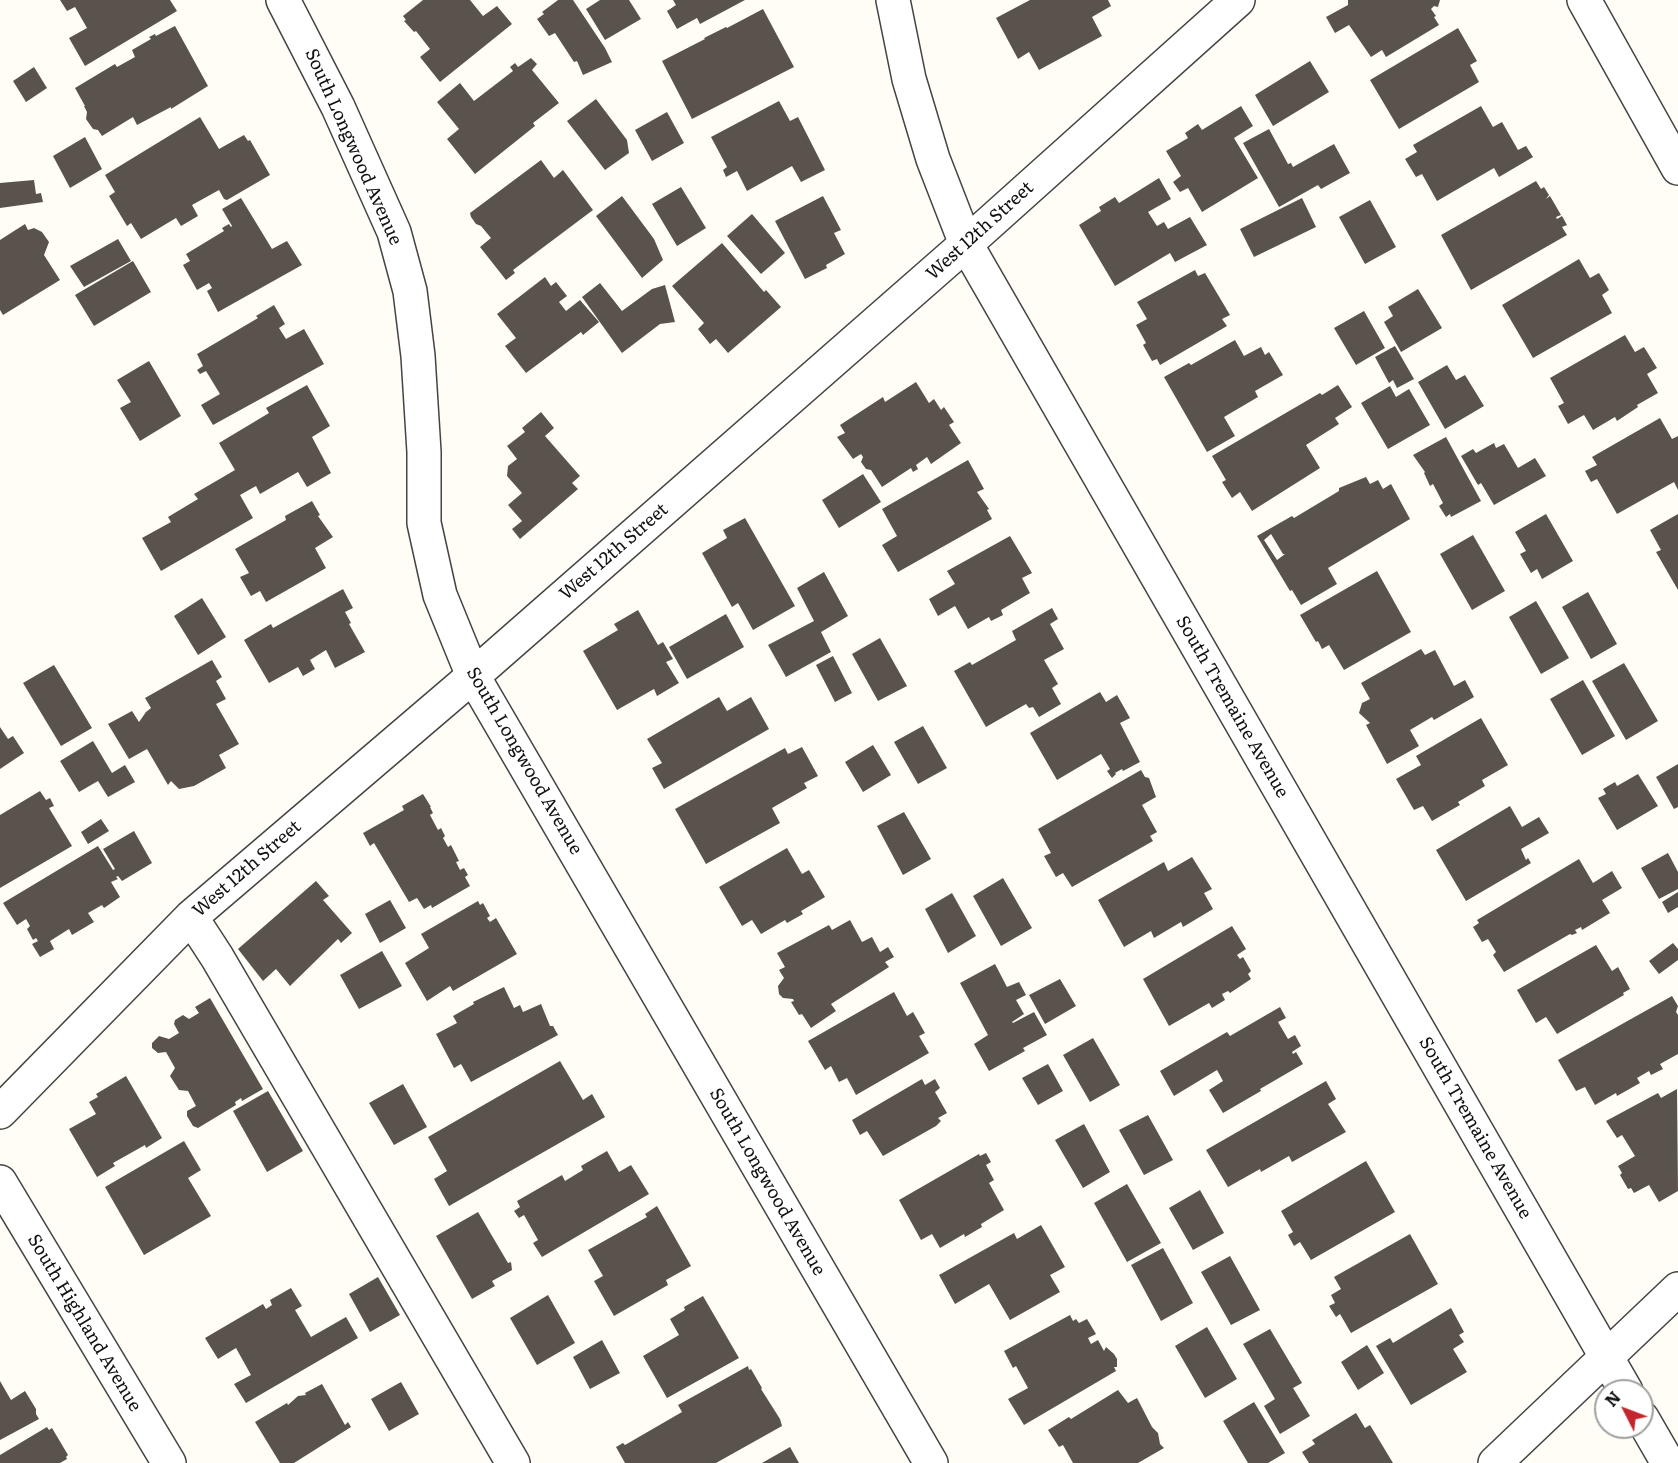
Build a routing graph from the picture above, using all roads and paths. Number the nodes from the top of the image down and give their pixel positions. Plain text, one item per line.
1 (283, 0) edge
2 (893, 0) edge
3 (1238, 0) edge
4 (1584, 0) edge
5 (1678, 168) edge
6 (966, 244) junction
7 (473, 676) junction
8 (191, 917) junction
9 (0, 1112) edge
10 (0, 1182) edge
11 (1678, 1289) edge
12 (1606, 1357) junction
13 (1619, 1379) edge
14 (1654, 1439) edge
15 (169, 1463) edge
16 (513, 1463) edge
17 (930, 1463) edge
18 (1495, 1463) edge
19 (1668, 1463) edge

1 - 7 street, South Longwood Avenue
2 - 6 street, South Tremaine Avenue
3 - 6 street, West 12th Street
4 - 5 street
6 - 7 street, West 12th Street
6 - 12 street, South Tremaine Avenue
7 - 8 street, West 12th Street
7 - 17 street, South Longwood Avenue
8 - 9 street, West 12th Street
8 - 16 street
10 - 15 street, South Highland Avenue
11 - 12 street
12 - 13 street, South Tremaine Avenue
12 - 18 street
14 - 19 street

